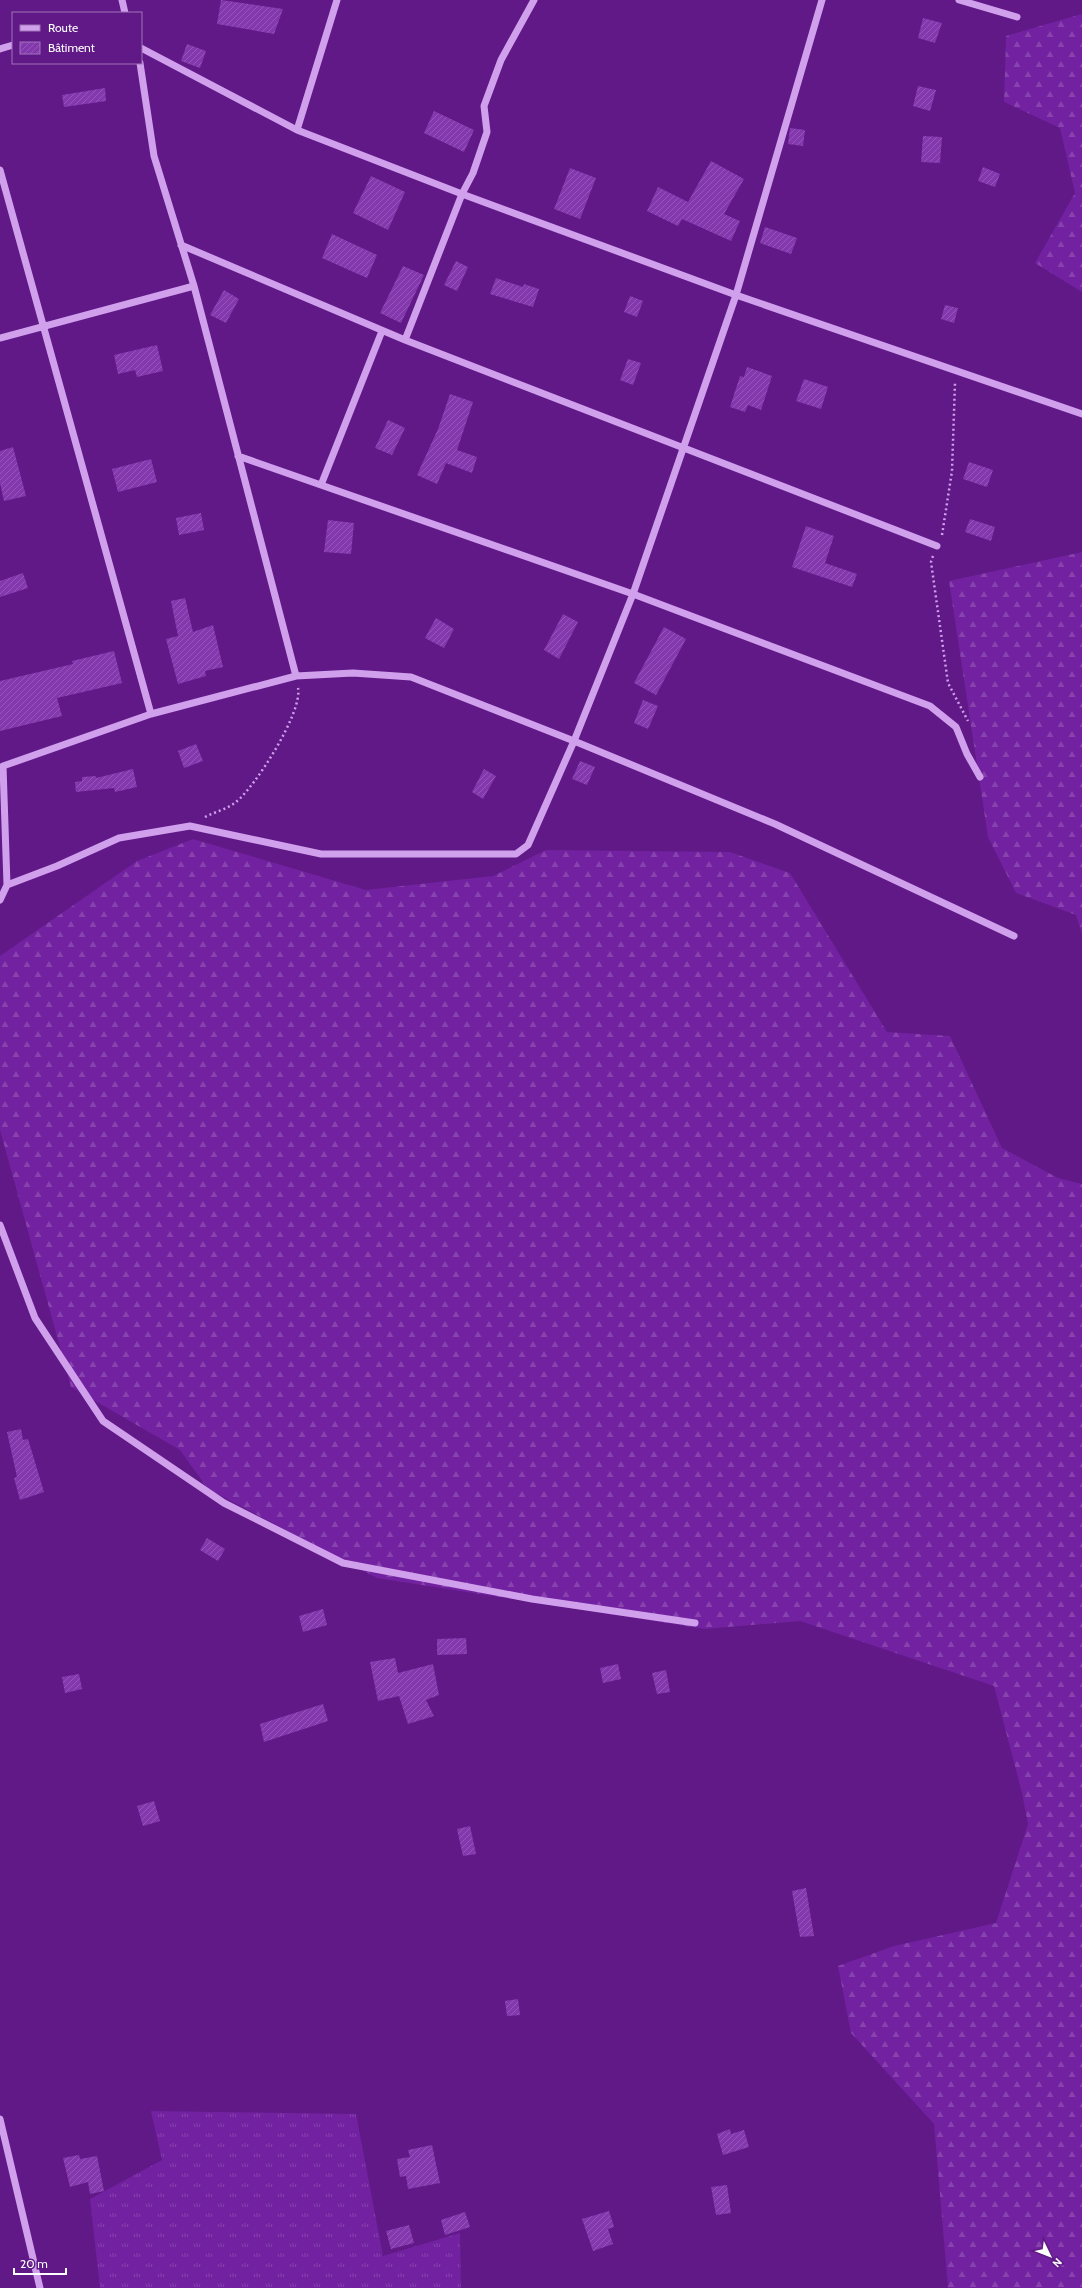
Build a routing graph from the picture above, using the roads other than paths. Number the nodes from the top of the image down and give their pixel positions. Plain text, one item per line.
1 (122, 0) edge
2 (337, 0) edge
3 (534, 0) edge
4 (822, 0) edge
5 (959, 0) edge
6 (125, 12) edge
7 (1017, 17) dead end
8 (12, 46) edge
9 (0, 49) edge
10 (142, 49) edge
11 (140, 64) edge
12 (297, 130) junction
13 (0, 170) edge
14 (462, 194) junction
15 (181, 245) junction
16 (194, 286) junction
17 (736, 294) junction
18 (44, 326) junction
19 (382, 330) junction
20 (0, 338) edge
21 (406, 340) junction
22 (1082, 414) edge
23 (683, 449) junction
24 (238, 456) junction
25 (321, 484) junction
26 (937, 546) road end
27 (633, 594) junction
28 (296, 676) junction
29 (151, 714) junction
30 (574, 741) junction
31 (1, 766) edge
32 (980, 777) dead end
33 (7, 885) junction
34 (0, 900) edge
35 (1014, 936) dead end
36 (0, 1225) edge
37 (695, 1623) dead end
38 (0, 2119) edge
39 (40, 2288) edge

1 - 6 street
2 - 12 street
3 - 14 street
4 - 17 street
5 - 7 street
8 - 9 street
10 - 12 street
11 - 15 street
12 - 14 street
13 - 18 street
14 - 17 street
14 - 21 street
15 - 16 street
15 - 19 street
16 - 18 street
16 - 24 street
17 - 22 street
17 - 23 street
18 - 20 street
18 - 29 street
19 - 21 street
19 - 25 street
21 - 23 street
23 - 26 street
23 - 27 street
24 - 25 street
24 - 28 street
25 - 27 street
27 - 30 street
27 - 32 street
28 - 29 street
28 - 30 street
29 - 31 street
30 - 33 street
30 - 35 street
31 - 33 street
33 - 34 street
36 - 37 street
38 - 39 street

